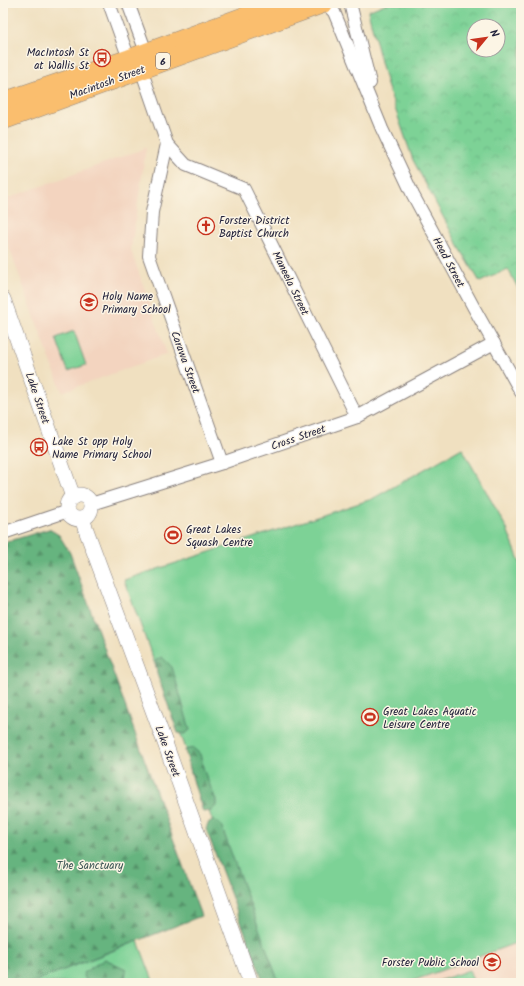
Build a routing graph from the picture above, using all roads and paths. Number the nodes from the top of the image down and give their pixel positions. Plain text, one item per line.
1 (109, 3) edge
2 (128, 3) edge
3 (281, 3) edge
4 (324, 3) edge
5 (350, 3) edge
6 (139, 60) junction
7 (3, 102) edge
8 (3, 120) edge
9 (382, 129) junction
10 (167, 144) junction
11 (3, 299) edge
12 (6, 319) edge
13 (494, 343) junction
14 (521, 392) edge
15 (357, 417) junction
16 (222, 463) junction
17 (73, 496) junction
18 (91, 504) junction
19 (68, 511) junction
20 (82, 519) junction
21 (3, 533) edge
22 (251, 983) edge

1 - 6 street
2 - 6 street
3 - 6 main road, Macintosh Street / 6
4 - 6 main road, Macintosh Street / 6
4 - 9 street, Head Street
5 - 9 street, Head Street
6 - 7 main road, Macintosh Street / 6
6 - 8 main road, Macintosh Street / 6
6 - 10 street
9 - 13 street, Head Street
10 - 15 street, Maneela Street
10 - 16 street, Carawa Street
11 - 12 street, Lake Street
12 - 17 street, Lake Street
13 - 14 street, Head Street
13 - 15 street, Cross Street
15 - 16 street, Cross Street
16 - 18 street, Cross Street
17 - 18 street
17 - 19 street
18 - 20 street
19 - 20 street
19 - 21 street
20 - 22 street, Lake Street

